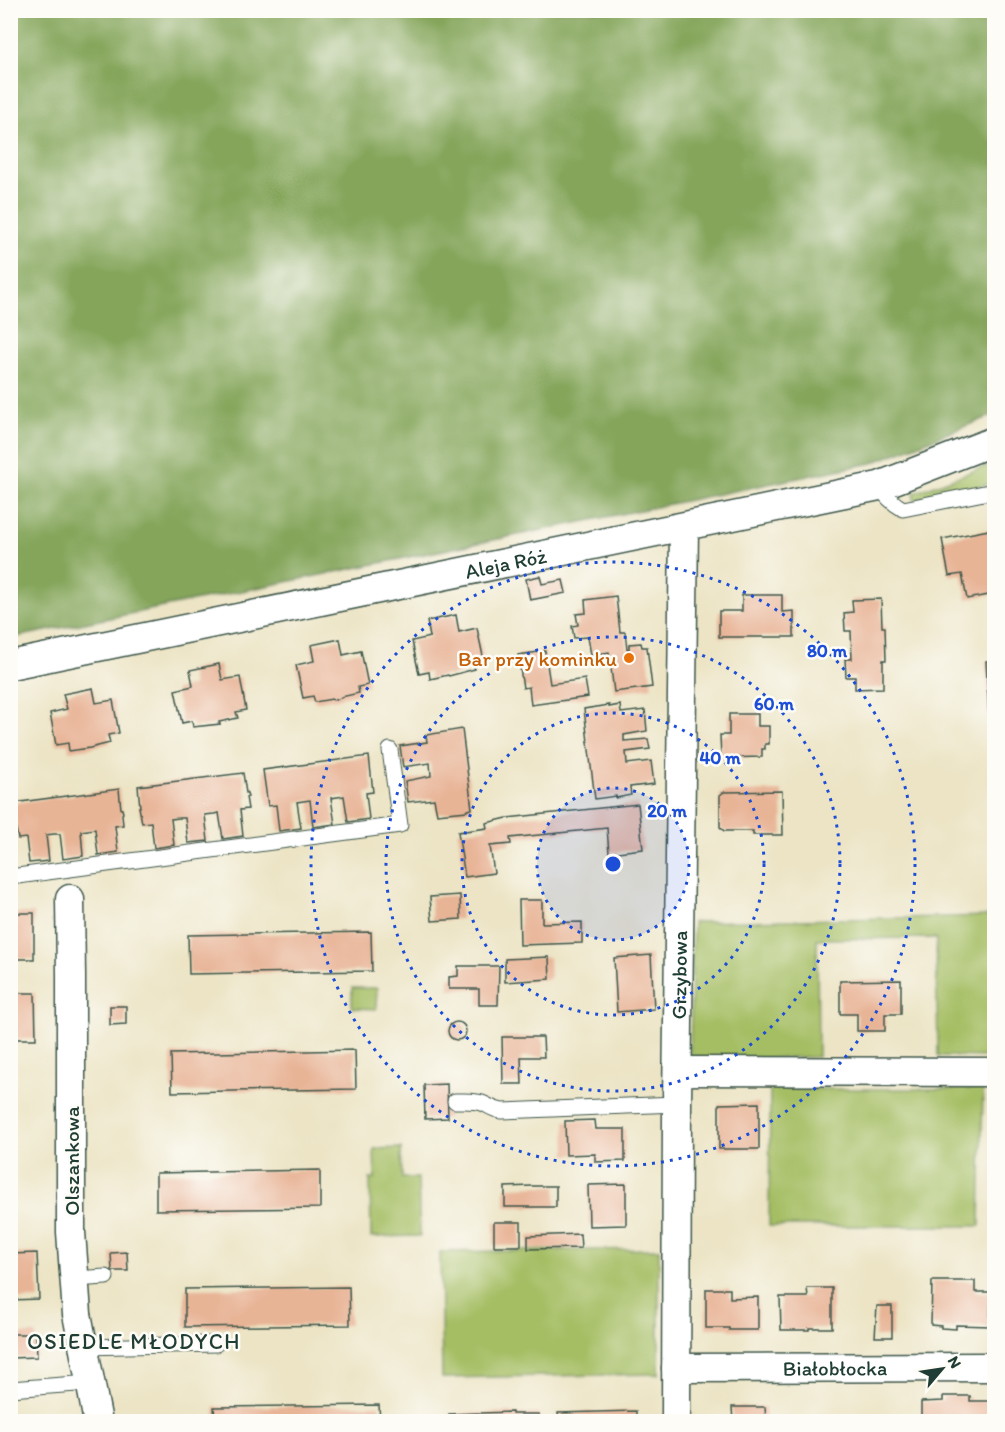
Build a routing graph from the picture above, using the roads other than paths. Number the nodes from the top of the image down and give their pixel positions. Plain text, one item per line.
1 (994, 441) edge
2 (879, 486) junction
3 (994, 490) edge
4 (684, 527) junction
5 (10, 665) edge
6 (390, 750) dead end
7 (10, 877) edge
8 (69, 884) junction
9 (678, 1071) junction
10 (994, 1072) edge
11 (455, 1101) dead end
12 (677, 1104) junction
13 (106, 1277) dead end
14 (75, 1279) junction
15 (216, 1344) dead end
16 (83, 1347) junction
17 (994, 1367) edge
18 (676, 1368) junction
19 (90, 1383) junction
20 (10, 1389) edge
21 (98, 1422) edge
22 (675, 1422) edge

1 - 2 street, Aleja Róż
2 - 3 lane
2 - 4 street, Aleja Róż
4 - 5 street, Aleja Róż
4 - 9 street, Grzybowa
6 - 8 lane
7 - 8 lane
8 - 14 street, Olszankowa
9 - 10 street
9 - 12 street, Grzybowa
11 - 12 lane
12 - 18 street, Grzybowa
13 - 14 lane
14 - 16 street, Olszankowa
15 - 16 lane
16 - 19 street, Olszankowa
17 - 18 street, Białobłocka
18 - 22 street, Grzybowa
19 - 20 lane
19 - 21 street, Olszankowa

